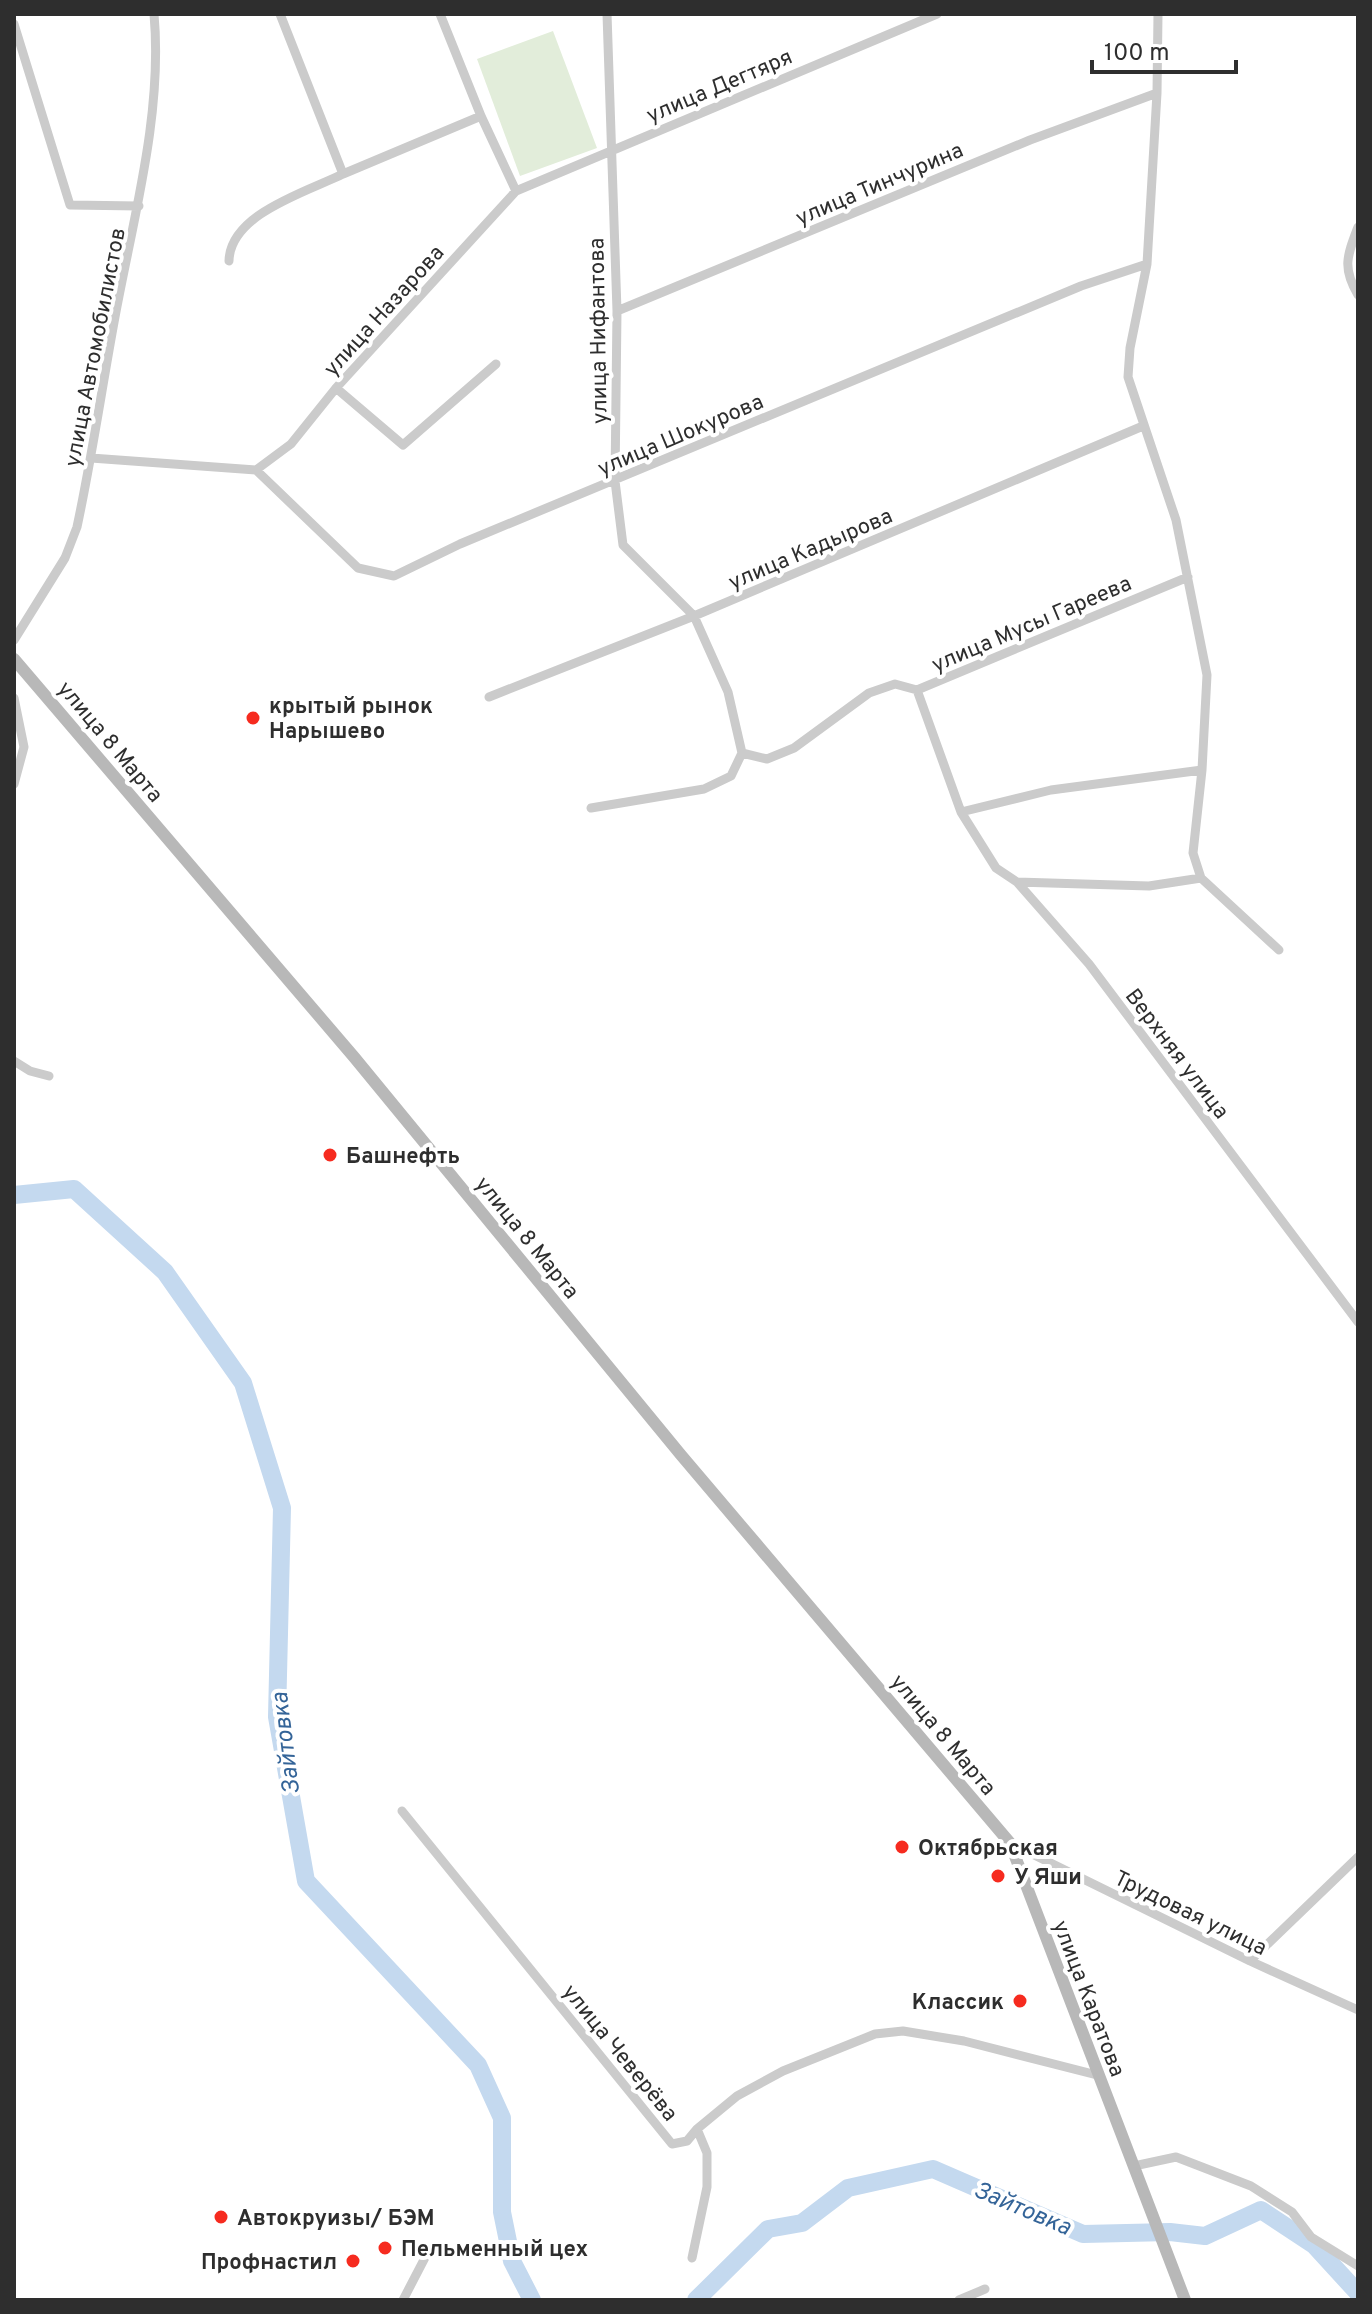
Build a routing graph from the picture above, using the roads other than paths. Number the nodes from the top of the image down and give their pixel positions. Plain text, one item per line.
1 (154, 14) edge
2 (280, 14) edge
3 (440, 14) edge
4 (607, 14) edge
5 (937, 14) edge
6 (1158, 14) edge
7 (14, 24) edge
8 (1157, 93) junction
9 (481, 116) junction
10 (611, 150) junction
11 (343, 174) junction
12 (516, 191) junction
13 (139, 206) junction
14 (1358, 227) edge
15 (229, 261) dead end
16 (1147, 264) junction
17 (1358, 295) edge
18 (617, 311) junction
19 (496, 364) dead end
20 (336, 388) junction
21 (1143, 426) junction
22 (91, 458) junction
23 (256, 470) junction
24 (615, 481) junction
25 (1188, 577) junction
26 (694, 616) junction
27 (14, 640) edge
28 (14, 659) edge
29 (917, 690) junction
30 (489, 697) dead end
31 (14, 698) edge
32 (742, 753) junction
33 (1202, 770) junction
34 (14, 784) edge
35 (591, 808) dead end
36 (961, 812) junction
37 (1201, 878) junction
38 (1017, 882) junction
39 (1279, 950) dead end
40 (14, 1061) edge
41 (49, 1076) dead end
42 (1358, 1322) edge
43 (402, 1811) dead end
44 (1010, 1843) junction
45 (1358, 1857) edge
46 (1250, 1961) junction
47 (1358, 2010) edge
48 (1097, 2075) junction
49 (697, 2129) junction
50 (1134, 2166) junction
51 (429, 2250) dead end
52 (692, 2258) dead end
53 (1358, 2266) edge
54 (985, 2289) dead end
55 (403, 2300) edge
56 (959, 2300) edge
57 (1185, 2300) edge

1 - 13 street
2 - 11 street
3 - 9 street
4 - 10 street, улица Нифантова
5 - 10 street, улица Дегтяря
6 - 8 street
7 - 13 street, улица Автомобилистов
8 - 16 street
8 - 18 street, улица Тинчурина
9 - 11 street
9 - 12 street
10 - 12 street, улица Дегтяря
10 - 18 street, улица Нифантова
11 - 15 street
12 - 20 street, улица Назарова
13 - 22 street, улица Автомобилистов
14 - 17 street
16 - 21 street
16 - 24 street, улица Шокурова
18 - 24 street, улица Нифантова
19 - 20 street
20 - 23 street, улица Назарова
21 - 25 street
21 - 26 street, улица Кадырова
22 - 23 street
22 - 27 street, улица Автомобилистов
23 - 24 street, улица Шокурова
24 - 26 street, улица Нифантова
25 - 29 street, улица Мусы Гареева
25 - 33 street
26 - 30 street, улица Кадырова
26 - 32 street, улица Нифантова
28 - 44 main road, улица 8 Марта
29 - 32 street, улица Мусы Гареева
29 - 36 street, Верхняя улица
31 - 34 street
32 - 35 street
33 - 36 street
33 - 37 street
36 - 38 street, Верхняя улица
37 - 38 street
37 - 39 street
38 - 42 street, Верхняя улица
40 - 41 street
43 - 49 street, улица Чеверёва
44 - 46 street, Трудовая улица
44 - 48 main road, улица Каратова
45 - 46 street
46 - 47 street, Трудовая улица
48 - 49 street, улица Чеверёва
48 - 50 main road, улица Каратова
49 - 52 street
50 - 53 street
50 - 57 main road, улица Каратова
51 - 55 street
54 - 56 street

